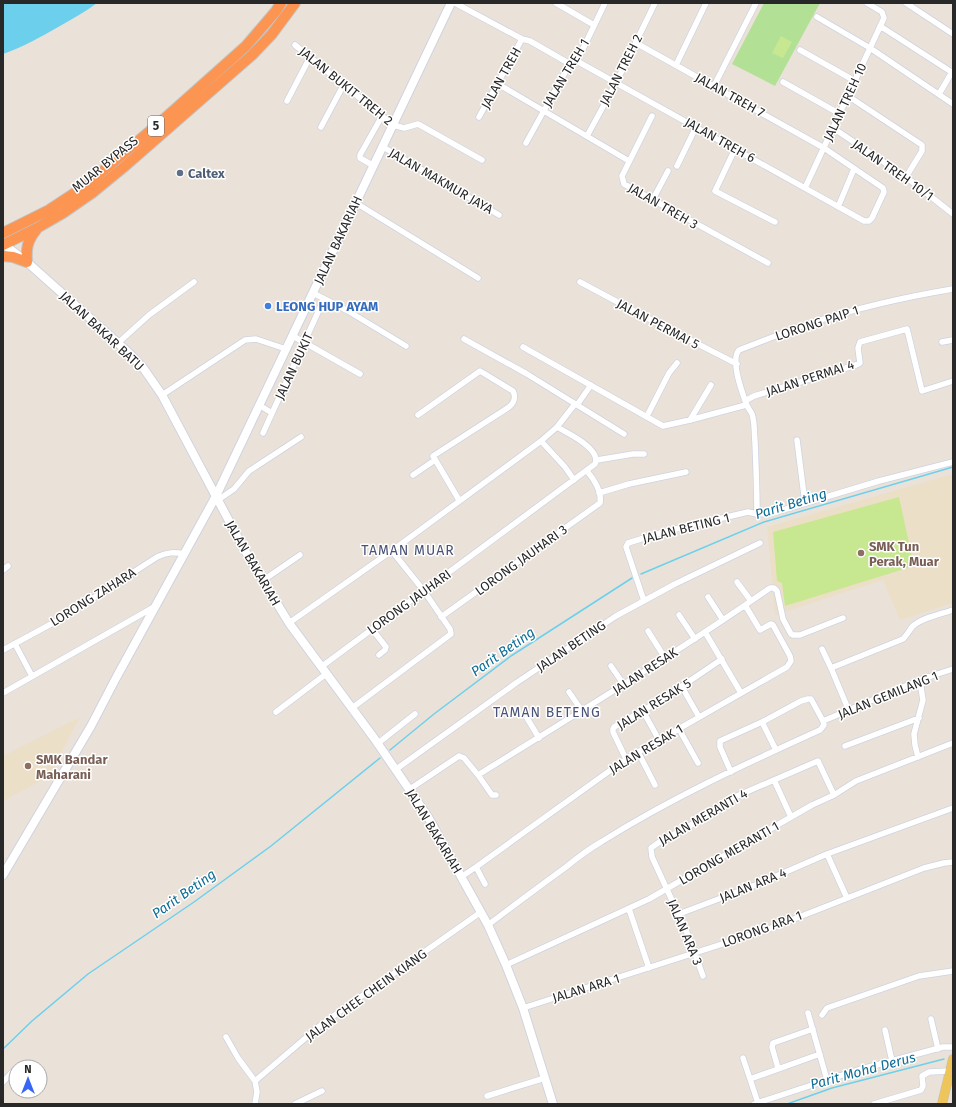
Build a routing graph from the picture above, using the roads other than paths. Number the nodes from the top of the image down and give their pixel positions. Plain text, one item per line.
1 (281, 3) edge
2 (295, 3) edge
3 (451, 3) edge
4 (455, 3) edge
5 (556, 3) edge
6 (605, 3) edge
7 (655, 3) edge
8 (706, 3) edge
9 (756, 3) edge
10 (866, 3) edge
11 (906, 3) edge
12 (817, 17) dead end
13 (594, 25) junction
14 (880, 26) junction
15 (953, 34) edge
16 (522, 39) junction
17 (636, 42) junction
18 (295, 45) dead end
19 (870, 48) junction
20 (800, 50) dead end
21 (310, 57) junction
22 (575, 60) junction
23 (570, 64) junction
24 (676, 65) junction
25 (953, 73) edge
26 (855, 81) junction
27 (784, 82) dead end
28 (616, 83) junction
29 (344, 84) junction
30 (498, 84) junction
31 (714, 86) junction
32 (939, 94) junction
33 (848, 96) junction
34 (288, 101) dead end
35 (953, 104) edge
36 (544, 111) junction
37 (840, 114) junction
38 (382, 116) junction
39 (652, 116) dead end
40 (479, 117) dead end
41 (393, 125) junction
42 (321, 127) dead end
43 (696, 128) junction
44 (833, 128) junction
45 (587, 136) junction
46 (526, 143) dead end
47 (383, 147) junction
48 (824, 148) junction
49 (735, 149) junction
50 (482, 160) dead end
51 (629, 161) junction
52 (374, 166) junction
53 (676, 166) dead end
54 (854, 169) junction
55 (668, 171) dead end
56 (906, 178) junction
57 (805, 188) junction
58 (652, 201) junction
59 (356, 203) junction
60 (838, 207) junction
61 (953, 214) edge
62 (499, 215) dead end
63 (864, 221) joint
64 (775, 222) dead end
65 (14, 228) junction
66 (37, 228) junction
67 (3, 230) edge
68 (3, 233) edge
69 (3, 244) edge
70 (3, 256) edge
71 (27, 262) junction
72 (768, 263) dead end
73 (478, 278) dead end
74 (194, 282) dead end
75 (580, 282) dead end
76 (953, 289) edge
77 (313, 293) junction
78 (324, 300) junction
79 (292, 336) junction
80 (464, 339) dead end
81 (953, 340) edge
82 (942, 342) dead end
83 (118, 343) junction
84 (304, 344) junction
85 (406, 346) dead end
86 (523, 347) dead end
87 (286, 350) junction
88 (677, 363) dead end
89 (736, 364) junction
90 (360, 374) dead end
91 (953, 381) edge
92 (591, 385) junction
93 (711, 385) dead end
94 (162, 395) junction
95 (746, 403) junction
96 (260, 405) junction
97 (576, 405) junction
98 (272, 413) junction
99 (418, 415) dead end
100 (647, 416) junction
101 (690, 420) junction
102 (557, 427) junction
103 (263, 433) dead end
104 (624, 434) dead end
105 (301, 437) dead end
106 (797, 440) dead end
107 (541, 441) junction
108 (644, 454) dead end
109 (434, 458) junction
110 (953, 462) edge
111 (595, 463) junction
112 (587, 470) junction
113 (686, 472) dead end
114 (413, 475) dead end
115 (574, 480) junction
116 (599, 494) junction
117 (217, 498) junction
118 (459, 500) junction
119 (805, 503) junction
120 (757, 514) junction
121 (760, 543) dead end
122 (392, 551) junction
123 (185, 554) junction
124 (300, 555) dead end
125 (262, 581) junction
126 (737, 582) dead end
127 (424, 591) junction
128 (708, 597) dead end
129 (644, 601) junction
130 (751, 601) junction
131 (745, 605) junction
132 (156, 606) junction
133 (953, 610) edge
134 (679, 615) dead end
135 (441, 617) junction
136 (843, 618) dead end
137 (723, 620) junction
138 (288, 623) junction
139 (372, 629) junction
140 (648, 631) dead end
141 (705, 632) junction
142 (695, 639) junction
143 (14, 644) junction
144 (822, 649) dead end
145 (3, 650) edge
146 (379, 655) dead end
147 (665, 658) junction
148 (722, 659) junction
149 (611, 666) dead end
150 (321, 667) junction
151 (831, 668) junction
152 (953, 668) edge
153 (326, 674) junction
154 (32, 676) junction
155 (922, 679) junction
156 (624, 685) junction
157 (682, 687) junction
158 (569, 692) dead end
159 (3, 693) edge
160 (741, 693) junction
161 (352, 708) junction
162 (582, 711) junction
163 (643, 711) junction
164 (849, 711) junction
165 (276, 712) dead end
166 (415, 714) dead end
167 (699, 717) junction
168 (527, 718) dead end
169 (919, 718) junction
170 (823, 721) junction
171 (762, 722) junction
172 (679, 729) junction
173 (539, 738) junction
174 (659, 740) junction
175 (377, 744) junction
176 (953, 744) edge
177 (845, 746) dead end
178 (776, 750) junction
179 (638, 752) junction
180 (918, 757) junction
181 (626, 759) junction
182 (698, 763) dead end
183 (395, 770) junction
184 (731, 772) junction
185 (478, 775) junction
186 (774, 780) junction
187 (655, 785) dead end
188 (410, 789) junction
189 (496, 795) dead end
190 (834, 795) junction
191 (953, 808) edge
192 (792, 817) junction
193 (827, 854) junction
194 (953, 862) edge
195 (476, 867) junction
196 (3, 875) edge
197 (461, 876) junction
198 (485, 884) dead end
199 (666, 889) junction
200 (847, 898) junction
201 (629, 908) junction
202 (481, 912) junction
203 (679, 914) junction
204 (488, 925) junction
205 (695, 953) junction
206 (506, 965) junction
207 (649, 968) junction
208 (953, 971) edge
209 (703, 976) dead end
210 (523, 1008) junction
211 (808, 1013) dead end
212 (822, 1015) dead end
213 (931, 1019) dead end
214 (813, 1029) junction
215 (885, 1030) dead end
216 (226, 1037) dead end
217 (953, 1047) edge
218 (938, 1048) junction
219 (820, 1054) junction
220 (743, 1058) dead end
221 (953, 1059) edge
222 (892, 1060) junction
223 (778, 1068) junction
224 (950, 1071) junction
225 (545, 1078) junction
226 (750, 1079) junction
227 (827, 1080) junction
228 (255, 1081) junction
229 (322, 1091) dead end
230 (487, 1096) dead end
231 (756, 1103) edge
232 (255, 1104) edge
233 (296, 1104) edge
234 (553, 1104) edge
235 (874, 1104) edge
236 (942, 1104) edge

1 - 65 highway, MUAR BYPASS / 5
2 - 66 highway, MUAR BYPASS / 5
3 - 41 main road, JALAN BAKARIAH
4 - 16 street, JALAN TREH
5 - 13 street
6 - 13 street, JALAN TREH 1
7 - 17 street, JALAN TREH 2
8 - 24 street
9 - 31 street
10 - 14 street, JALAN TREH 10
11 - 15 street
12 - 19 street
13 - 22 street, JALAN TREH 1
14 - 19 street, JALAN TREH 10
14 - 25 street
16 - 23 street, JALAN TREH
16 - 30 street, JALAN TREH
17 - 24 street, JALAN TREH 7
17 - 28 street, JALAN TREH 2
18 - 21 street, JALAN BUKIT TREH 2
19 - 26 street, JALAN TREH 10
19 - 32 street
20 - 26 street
21 - 29 street, JALAN BUKIT TREH 2
21 - 34 street
22 - 23 street, JALAN TREH 1
22 - 28 street, JALAN TREH 6
23 - 36 street, JALAN TREH 1
24 - 31 street, JALAN TREH 7
25 - 32 street
26 - 33 street, JALAN TREH 10
27 - 37 street
28 - 43 street, JALAN TREH 6
28 - 45 street, JALAN TREH 2
29 - 38 street, JALAN BUKIT TREH 2
29 - 42 street
30 - 36 street
30 - 40 street, JALAN TREH
31 - 48 street, JALAN TREH 7
32 - 35 street
33 - 37 street, JALAN TREH 10
33 - 56 street
36 - 45 street
36 - 46 street, JALAN TREH 1
37 - 44 street, JALAN TREH 10
38 - 41 street, JALAN BUKIT TREH 2
38 - 52 street
39 - 51 street, JALAN TREH 3
41 - 47 main road, JALAN BAKARIAH
41 - 50 street, JALAN BUKIT TREH 2
43 - 49 street, JALAN TREH 6
43 - 53 street
44 - 48 street, JALAN TREH 10
44 - 56 street, JALAN TREH 10/1
45 - 51 street
47 - 52 main road, JALAN BAKARIAH
47 - 62 street, JALAN MAKMUR JAYA
48 - 54 street, JALAN TREH 7
48 - 57 street, JALAN TREH 10
49 - 57 street, JALAN TREH 6
49 - 64 street
51 - 58 street, JALAN TREH 3
52 - 59 main road, JALAN BAKARIAH
54 - 60 street
54 - 63 street, JALAN TREH 7
55 - 58 street
56 - 61 street, JALAN TREH 10/1
57 - 60 street, JALAN TREH 6
58 - 72 street, JALAN TREH 3
59 - 73 street
59 - 77 main road, JALAN BAKARIAH
60 - 63 street, JALAN TREH 6
65 - 67 highway
65 - 68 highway, MUAR BYPASS / 5
66 - 69 highway, MUAR BYPASS / 5
66 - 71 highway
69 - 71 main road, JALAN BAKAR BATU
70 - 71 highway
71 - 83 main road, JALAN BAKAR BATU
74 - 83 street
75 - 89 street, JALAN PERMAI 5
76 - 89 street, LORONG PAIP 1
77 - 78 street
77 - 79 main road, JALAN BAKARIAH
78 - 84 street, JALAN BUKIT
78 - 85 street
79 - 84 street
79 - 87 main road, JALAN BAKARIAH
80 - 97 street
81 - 82 street
83 - 94 main road, JALAN BAKAR BATU
84 - 90 street
84 - 98 street, JALAN BUKIT
86 - 92 street
87 - 94 street
87 - 96 main road, JALAN BAKARIAH
88 - 100 street
89 - 95 street
91 - 95 street, JALAN PERMAI 4
92 - 97 street
92 - 100 street
93 - 101 street
94 - 117 main road, JALAN BAKAR BATU
95 - 101 street
95 - 120 street
96 - 98 street
96 - 117 main road, JALAN BAKARIAH
97 - 102 street
97 - 104 street
98 - 103 street, JALAN BUKIT
99 - 109 street
100 - 101 street
102 - 107 street
102 - 111 street
105 - 117 street
106 - 119 street
107 - 115 street
107 - 118 street
108 - 111 street
109 - 114 street
109 - 118 street
110 - 119 street
111 - 112 street, LORONG JAUHARI
112 - 115 street, LORONG JAUHARI
112 - 116 street
113 - 116 street
115 - 127 street, LORONG JAUHARI
116 - 135 street, LORONG JAUHARI 3
117 - 123 main road
117 - 125 main road, JALAN BAKARIAH
118 - 122 street
119 - 120 street
120 - 129 street, JALAN BETING 1
121 - 129 street, JALAN BETING
122 - 127 street
122 - 138 street
123 - 132 main road
123 - 143 street, LORONG ZAHARA
124 - 125 street
125 - 138 main road, JALAN BAKARIAH
126 - 130 street
127 - 135 street
127 - 139 street, LORONG JAUHARI
128 - 137 street
129 - 183 street, JALAN BETING
130 - 131 street, JALAN RESAK
130 - 136 street, JALAN RESAK
131 - 137 street, JALAN RESAK
131 - 160 street, JALAN RESAK 1
132 - 154 street
132 - 196 main road
133 - 151 street
134 - 142 street
135 - 161 street
137 - 141 street, JALAN RESAK
138 - 150 main road, JALAN BAKARIAH
139 - 146 street
139 - 150 street, LORONG JAUHARI
140 - 147 street
141 - 142 street, JALAN RESAK
141 - 148 street
142 - 147 street, JALAN RESAK
143 - 145 street, LORONG ZAHARA
143 - 154 street
144 - 151 street
147 - 156 street, JALAN RESAK
148 - 157 street, JALAN RESAK 5
148 - 160 street
149 - 156 street
150 - 153 main road, JALAN BAKARIAH
151 - 164 street
152 - 155 street, JALAN GEMILANG 1
153 - 161 main road, JALAN BAKARIAH
153 - 165 street
154 - 159 street
155 - 164 street, JALAN GEMILANG 1
155 - 169 street
156 - 162 street, JALAN RESAK
157 - 163 street, JALAN RESAK 5
157 - 167 street
158 - 162 street
160 - 167 street, JALAN RESAK 1
161 - 175 main road, JALAN BAKARIAH
162 - 173 street, JALAN RESAK
163 - 174 street
163 - 181 street, JALAN RESAK 5
164 - 170 street, JALAN GEMILANG 1
166 - 175 street
167 - 172 street, JALAN RESAK 1
168 - 173 street
169 - 177 street
169 - 180 street
170 - 171 street
170 - 178 street
171 - 178 street
171 - 184 street
172 - 174 street, JALAN RESAK 1
172 - 182 street
173 - 185 street, JALAN RESAK
174 - 179 street, JALAN RESAK 1
175 - 183 main road, JALAN BAKARIAH
176 - 180 street, LORONG MERANTI 1
178 - 184 street
179 - 181 street, JALAN RESAK 1
179 - 187 street
180 - 190 street, LORONG MERANTI 1
181 - 195 street, JALAN RESAK 1
183 - 188 main road, JALAN BAKARIAH
184 - 204 street
185 - 188 street
185 - 189 street
186 - 190 street, JALAN MERANTI 4
186 - 192 street
186 - 199 street, JALAN MERANTI 4
188 - 197 main road, JALAN BAKARIAH
190 - 192 street, LORONG MERANTI 1
191 - 193 street, JALAN ARA 4
192 - 199 street, LORONG MERANTI 1
193 - 200 street
193 - 203 street, JALAN ARA 4
194 - 200 street, LORONG ARA 1
195 - 197 street, JALAN RESAK 1
195 - 198 street
197 - 202 main road, JALAN BAKARIAH
199 - 201 street, LORONG MERANTI 1
199 - 203 street, JALAN ARA 3
200 - 205 street, LORONG ARA 1
201 - 206 street, LORONG MERANTI 1
201 - 207 street
202 - 204 main road, JALAN BAKARIAH
202 - 228 street, JALAN CHEE CHEIN KIANG
203 - 205 street, JALAN ARA 3
204 - 206 main road, JALAN BAKARIAH
205 - 207 street, LORONG ARA 1
205 - 209 street, JALAN ARA 3
206 - 210 main road, JALAN BAKARIAH
207 - 210 street, JALAN ARA 1
208 - 212 street
210 - 225 main road, JALAN BAKARIAH
211 - 214 street
213 - 218 street
214 - 219 street
214 - 223 street
215 - 222 street
216 - 228 street
217 - 218 street
218 - 222 street
219 - 223 street
219 - 227 street
220 - 226 street
221 - 224 main road
222 - 227 street
223 - 226 street
224 - 235 street
224 - 236 main road
225 - 230 street
225 - 234 main road, JALAN BAKARIAH
226 - 231 street
227 - 231 street
228 - 232 street
229 - 233 street

